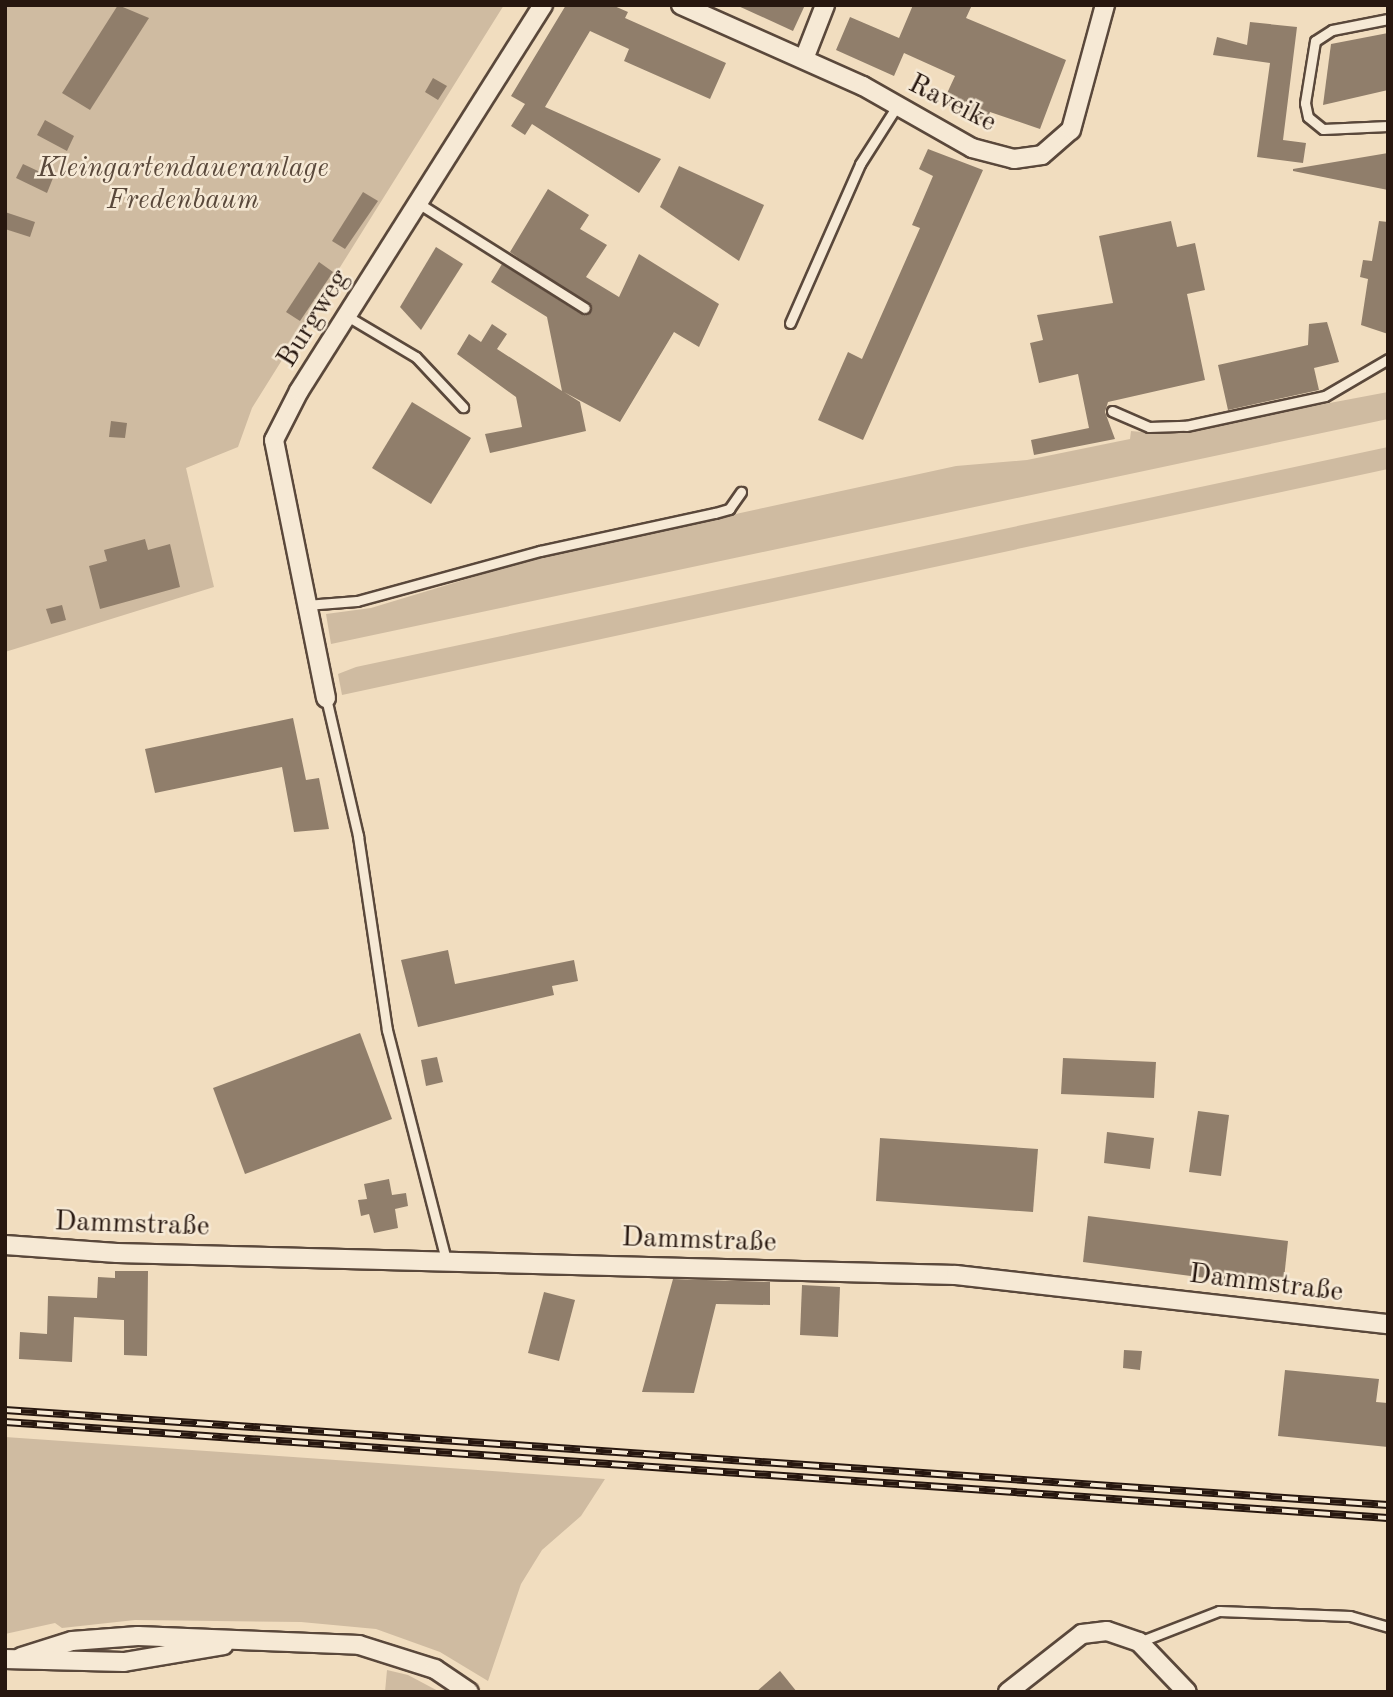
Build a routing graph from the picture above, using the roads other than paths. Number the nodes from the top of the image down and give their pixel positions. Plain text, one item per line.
1 (543, 5) edge
2 (681, 5) edge
3 (825, 5) edge
4 (1105, 5) edge
5 (1388, 19) edge
6 (804, 59) junction
7 (897, 106) junction
8 (1388, 126) edge
9 (418, 203) junction
10 (585, 308) dead end
11 (347, 316) junction
12 (790, 323) dead end
13 (1388, 359) edge
14 (463, 407) dead end
15 (1112, 411) dead end
16 (741, 492) dead end
17 (306, 605) junction
18 (326, 698) joint
19 (5, 1245) edge
20 (446, 1260) junction
21 (1388, 1324) edge
22 (1388, 1627) edge
23 (1139, 1642) junction
24 (229, 1644) junction
25 (13, 1658) edge
26 (469, 1692) edge
27 (1008, 1692) edge
28 (1187, 1692) edge

1 - 9 street, Burgweg
2 - 6 street, Raveike
3 - 6 street
4 - 7 street, Raveike
5 - 8 lane
6 - 7 street, Raveike
7 - 12 lane
9 - 10 lane
9 - 11 street, Burgweg
11 - 14 lane
11 - 17 street, Burgweg
13 - 15 lane
16 - 17 lane
17 - 18 street, Burgweg
18 - 20 lane
19 - 20 street, Dammstraße
20 - 21 street, Dammstraße
22 - 23 lane
23 - 27 street
23 - 28 street
24 - 25 street
24 - 25 street
24 - 26 street

